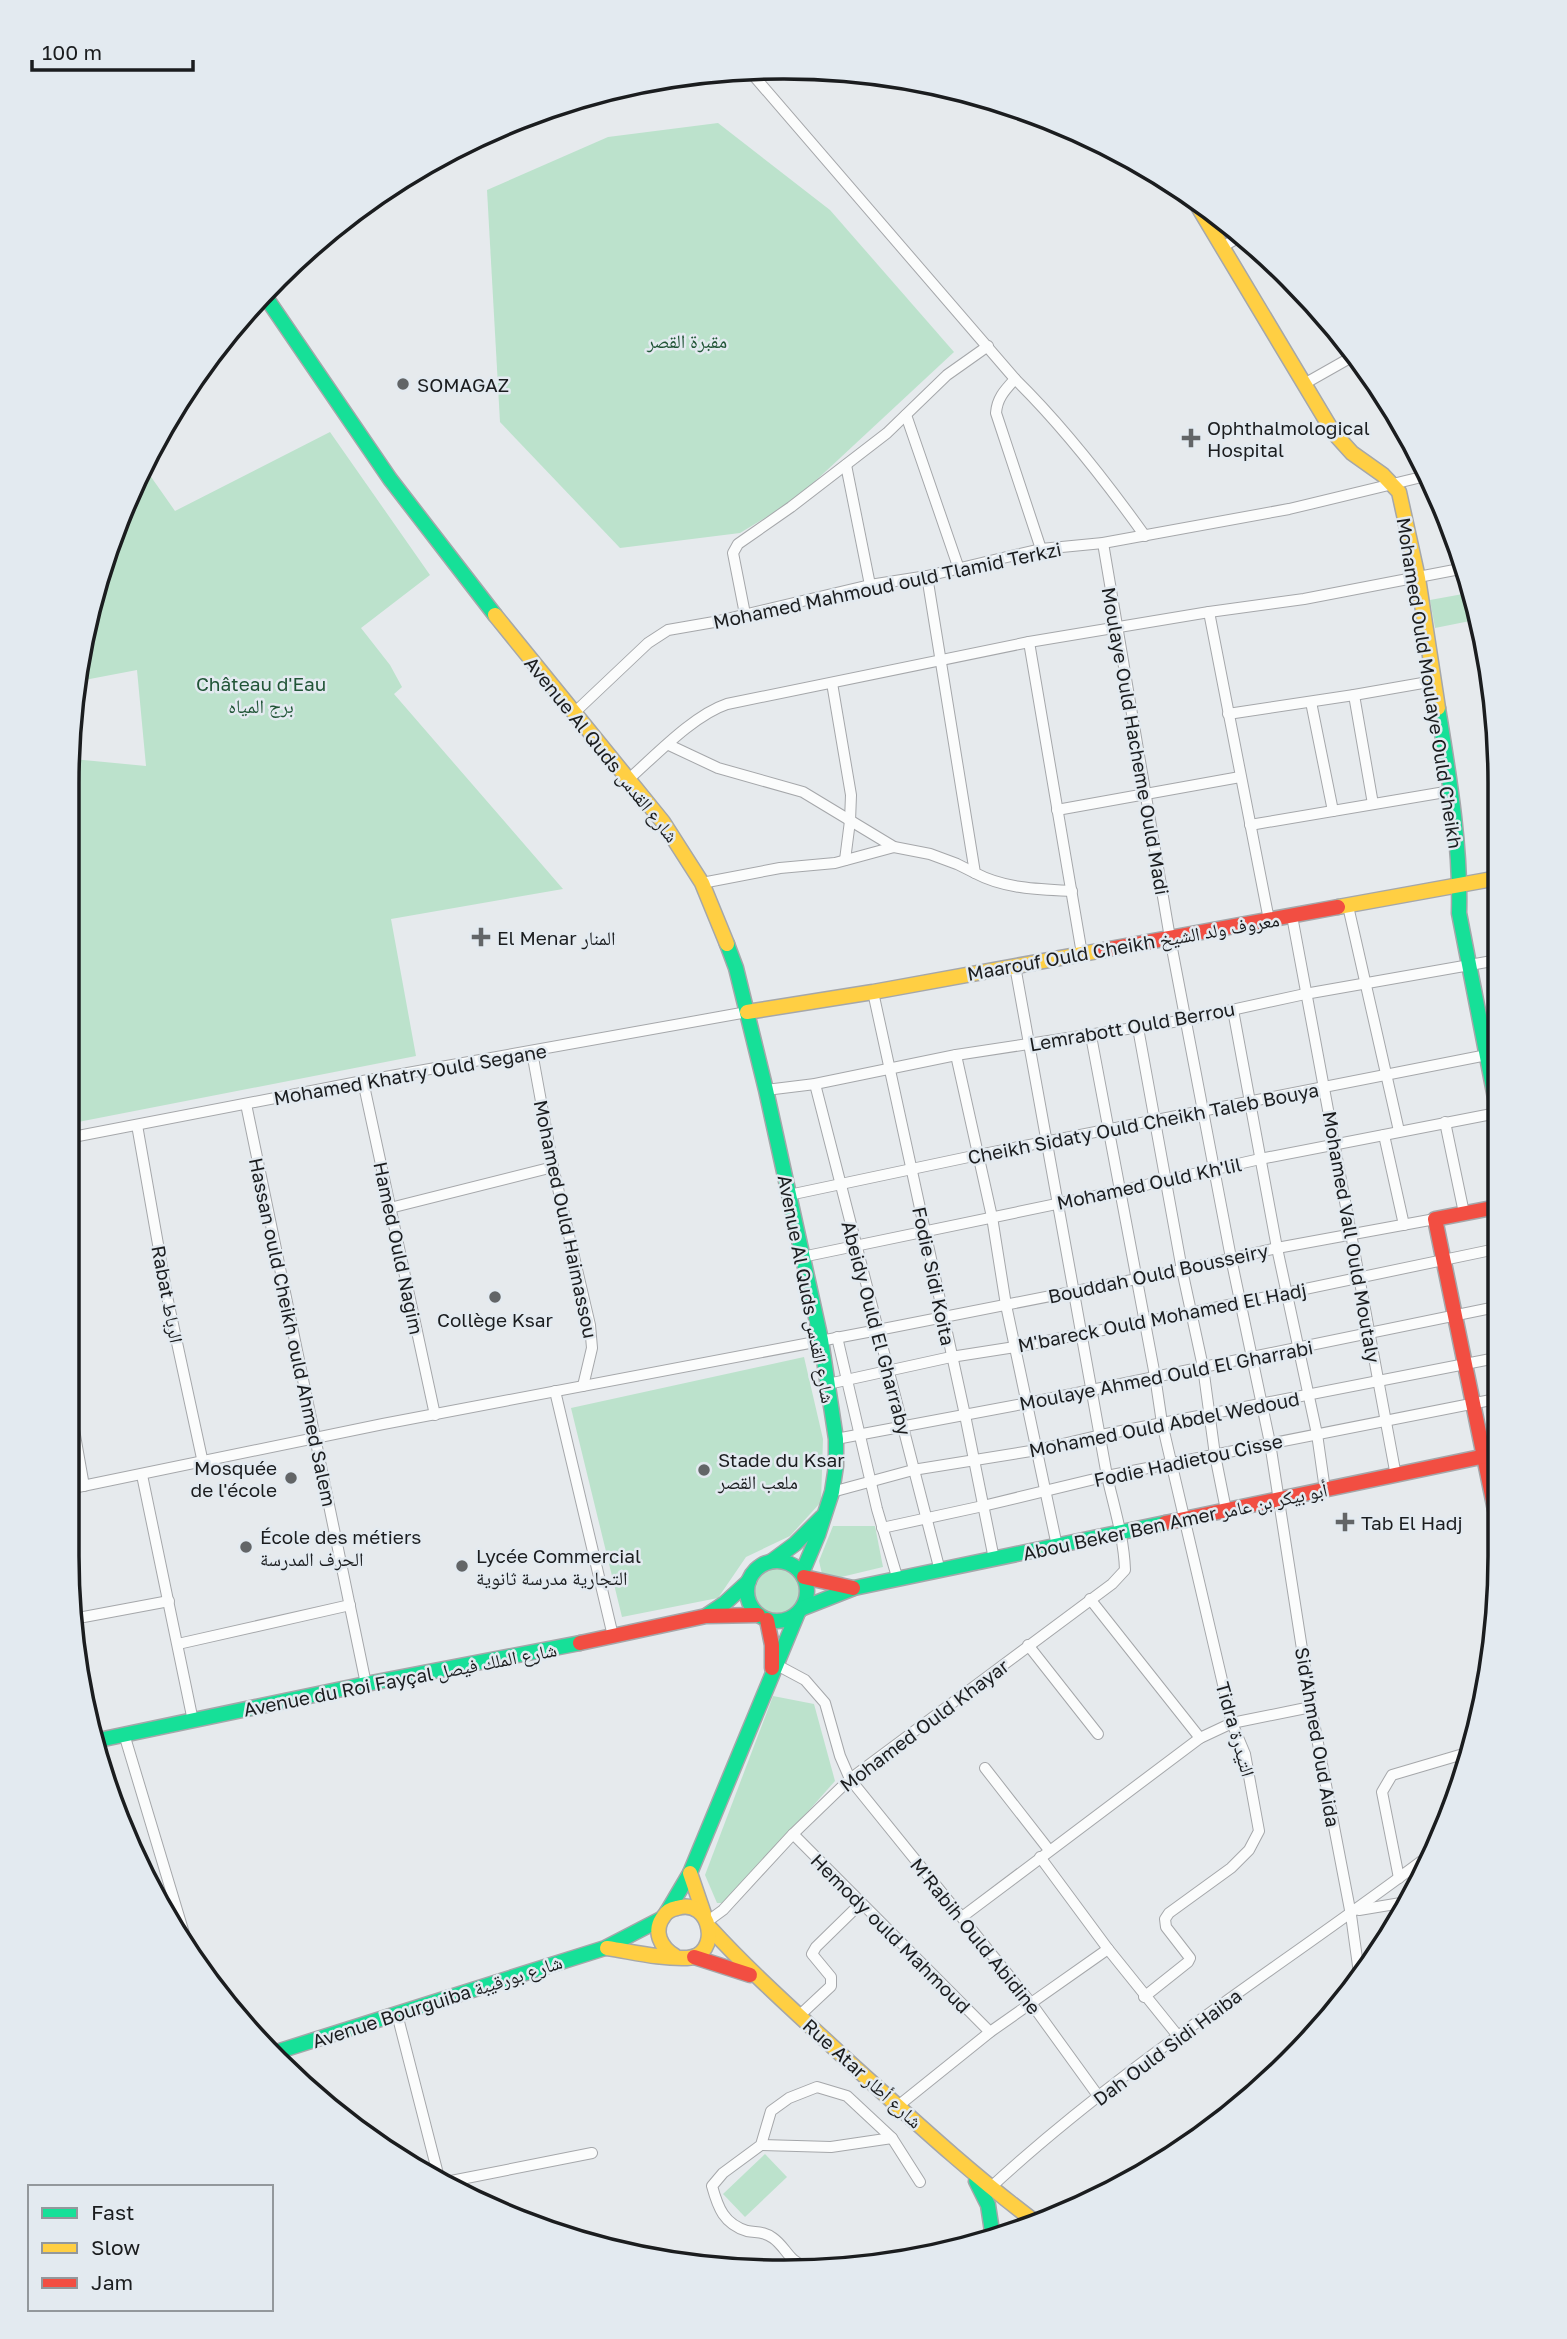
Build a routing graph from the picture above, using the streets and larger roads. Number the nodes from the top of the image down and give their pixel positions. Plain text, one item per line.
1 (757, 80) edge
2 (1205, 219) edge
3 (1233, 241) edge
4 (1222, 247) junction
5 (269, 302) edge
6 (988, 346) junction
7 (1347, 360) edge
8 (1015, 379) junction
9 (1304, 384) junction
10 (906, 415) junction
11 (846, 465) junction
12 (1418, 477) edge
13 (1393, 483) junction
14 (1145, 536) junction
15 (1103, 543) junction
16 (1041, 549) junction
17 (958, 569) junction
18 (1455, 570) edge
19 (927, 576) junction
20 (1418, 578) junction
21 (870, 585) junction
22 (1209, 612) junction
23 (745, 614) junction
24 (1118, 628) junction
25 (1029, 642) junction
26 (940, 661) junction
27 (1434, 681) junction
28 (832, 683) junction
29 (1354, 695) junction
30 (1311, 702) junction
31 (574, 713) junction
32 (1228, 714) junction
33 (669, 744) junction
34 (630, 778) junction
35 (1240, 778) junction
36 (1451, 791) junction
37 (1145, 794) junction
38 (1373, 804) junction
39 (1057, 810) junction
40 (1333, 811) junction
41 (850, 821) junction
42 (1250, 825) junction
43 (894, 847) junction
44 (845, 860) junction
45 (975, 873) junction
46 (1488, 880) edge
47 (702, 883) junction
48 (1460, 885) junction
49 (1072, 891) junction
50 (1348, 906) junction
51 (1292, 916) junction
52 (1269, 920) junction
53 (1170, 938) junction
54 (1083, 954) junction
55 (1488, 962) edge
56 (1470, 965) junction
57 (1016, 966) junction
58 (1367, 985) junction
59 (873, 992) junction
60 (1305, 995) junction
61 (1233, 1010) junction
62 (747, 1012) junction
63 (1186, 1020) junction
64 (1138, 1028) junction
65 (1091, 1036) junction
66 (1488, 1038) edge
67 (1028, 1044) junction
68 (532, 1052) junction
69 (956, 1055) junction
70 (1488, 1055) edge
71 (888, 1068) junction
72 (1387, 1075) junction
73 (363, 1081) junction
74 (815, 1084) junction
75 (1324, 1087) junction
76 (766, 1090) junction
77 (1251, 1102) junction
78 (246, 1104) junction
79 (1204, 1111) junction
80 (1488, 1115) edge
81 (1155, 1121) junction
82 (1445, 1122) junction
83 (136, 1125) junction
84 (1108, 1130) junction
85 (1399, 1131) junction
86 (1384, 1135) junction
87 (79, 1136) edge
88 (1048, 1143) junction
89 (1336, 1145) junction
90 (978, 1155) junction
91 (1260, 1159) junction
92 (553, 1167) junction
93 (912, 1169) junction
94 (1214, 1169) junction
95 (1165, 1181) junction
96 (839, 1185) junction
97 (1119, 1191) junction
98 (789, 1195) junction
99 (1059, 1203) junction
100 (390, 1208) junction
101 (1488, 1209) edge
102 (1464, 1213) junction
103 (992, 1217) junction
104 (1435, 1219) junction
105 (1404, 1225) junction
106 (924, 1231) junction
107 (1351, 1234) junction
108 (856, 1245) junction
109 (1277, 1248) junction
110 (1488, 1251) edge
111 (802, 1258) junction
112 (1231, 1258) junction
113 (1444, 1260) junction
114 (1182, 1270) junction
115 (1359, 1278) junction
116 (1135, 1279) junction
117 (1075, 1291) junction
118 (1287, 1292) junction
119 (1240, 1302) junction
120 (1006, 1305) junction
121 (1488, 1308) edge
122 (1190, 1313) junction
123 (1455, 1313) junction
124 (942, 1317) junction
125 (1143, 1321) junction
126 (878, 1330) junction
127 (1368, 1332) junction
128 (1083, 1333) junction
129 (837, 1337) junction
130 (821, 1340) junction
131 (1015, 1347) junction
132 (1298, 1349) junction
133 (951, 1357) junction
134 (1251, 1358) junction
135 (1488, 1360) edge
136 (1465, 1364) junction
137 (1203, 1367) junction
138 (888, 1370) junction
139 (1155, 1376) junction
140 (847, 1379) junction
141 (1378, 1381) junction
142 (828, 1384) junction
143 (583, 1386) junction
144 (1092, 1389) junction
145 (555, 1391) junction
146 (1308, 1394) junction
147 (1488, 1401) edge
148 (1028, 1403) junction
149 (1473, 1404) junction
150 (1260, 1405) junction
151 (435, 1415) junction
152 (965, 1415) junction
153 (1209, 1415) junction
154 (1386, 1420) junction
155 (1162, 1423) junction
156 (903, 1428) junction
157 (1317, 1434) junction
158 (860, 1435) junction
159 (1101, 1435) junction
160 (314, 1438) junction
161 (836, 1439) junction
162 (1270, 1443) junction
163 (1488, 1449) edge
164 (1037, 1450) junction
165 (1215, 1455) junction
166 (1488, 1455) edge
167 (79, 1458) edge
168 (973, 1461) junction
169 (203, 1463) junction
170 (1172, 1464) junction
171 (913, 1470) junction
172 (142, 1475) junction
173 (1107, 1476) junction
174 (1396, 1476) junction
175 (871, 1482) junction
176 (84, 1486) junction
177 (79, 1487) edge
178 (1325, 1490) junction
179 (1046, 1491) junction
180 (832, 1492) junction
181 (1279, 1500) junction
182 (982, 1506) junction
183 (1226, 1510) junction
184 (823, 1516) junction
185 (926, 1518) junction
186 (1183, 1519) junction
187 (882, 1528) junction
188 (1119, 1533) junction
189 (1057, 1546) junction
190 (994, 1559) junction
191 (772, 1561) junction
192 (940, 1572) junction
193 (803, 1575) junction
194 (898, 1580) junction
195 (749, 1581) junction
196 (855, 1588) junction
197 (1090, 1599) junction
198 (169, 1601) junction
199 (349, 1605) junction
200 (800, 1611) junction
201 (706, 1616) junction
202 (82, 1617) edge
203 (762, 1617) junction
204 (613, 1636) junction
205 (178, 1644) junction
206 (1028, 1645) junction
207 (777, 1665) junction
208 (771, 1680) junction
209 (366, 1684) junction
210 (1311, 1707) junction
211 (193, 1721) junction
212 (1231, 1723) junction
213 (124, 1734) junction
214 (1098, 1734) dead end
215 (1200, 1738) junction
216 (103, 1739) edge
217 (1459, 1755) edge
218 (985, 1768) dead end
219 (850, 1779) junction
220 (793, 1834) junction
221 (1045, 1853) junction
222 (1417, 1864) edge
223 (690, 1873) junction
224 (1399, 1878) junction
225 (861, 1903) junction
226 (1396, 1904) edge
227 (1354, 1912) junction
228 (664, 1915) junction
229 (962, 1917) junction
230 (179, 1918) edge
231 (708, 1921) junction
232 (606, 1948) junction
233 (1108, 1950) junction
234 (675, 1956) junction
235 (694, 1956) junction
236 (1358, 1963) edge
237 (761, 1980) junction
238 (1144, 1997) junction
239 (1031, 2003) junction
240 (397, 2014) junction
241 (800, 2015) junction
242 (990, 2032) junction
243 (1178, 2036) junction
244 (282, 2050) edge
245 (1099, 2097) junction
246 (898, 2106) junction
247 (892, 2138) junction
248 (761, 2145) junction
249 (592, 2153) dead end
250 (966, 2165) junction
251 (437, 2169) edge
252 (457, 2180) edge
253 (920, 2182) dead end
254 (990, 2188) junction
255 (1028, 2216) edge
256 (992, 2228) edge
257 (792, 2260) edge

1 - 6 street
2 - 4 street
3 - 4 street
4 - 9 street
5 - 31 street, Avenue Al Quds شارع القدس
6 - 8 street
6 - 10 street
7 - 9 street
8 - 14 street
8 - 16 street
9 - 13 street
10 - 11 street
10 - 17 street
11 - 21 street
11 - 23 street
12 - 13 street, Mohamed Mahmoud ould Tlamid Terkzi
13 - 14 street, Mohamed Mahmoud ould Tlamid Terkzi
13 - 20 street, Mohamed Ould Moulaye Ould Cheikh
14 - 15 street, Mohamed Mahmoud ould Tlamid Terkzi
15 - 16 street, Mohamed Mahmoud ould Tlamid Terkzi
15 - 24 street, Moulaye Ould Hacheme Ould Madi
16 - 17 street, Mohamed Mahmoud ould Tlamid Terkzi
17 - 19 street, Mohamed Mahmoud ould Tlamid Terkzi
18 - 20 street
19 - 21 street, Mohamed Mahmoud ould Tlamid Terkzi
19 - 26 street
20 - 22 street
20 - 27 street, Mohamed Ould Moulaye Ould Cheikh
21 - 23 street, Mohamed Mahmoud ould Tlamid Terkzi
22 - 24 street
22 - 32 street
23 - 31 street, Mohamed Mahmoud ould Tlamid Terkzi
24 - 25 street
24 - 37 street, Moulaye Ould Hacheme Ould Madi
25 - 26 street
25 - 39 street
26 - 28 street
26 - 45 street
27 - 29 street
27 - 36 street, Mohamed Ould Moulaye Ould Cheikh
28 - 33 street
28 - 41 street
29 - 30 street
29 - 38 street
30 - 32 street
30 - 40 street
31 - 34 street, Avenue Al Quds شارع القدس
32 - 35 street
33 - 34 street
33 - 41 street
34 - 47 street, Avenue Al Quds شارع القدس
35 - 37 street
35 - 42 street
36 - 38 street
36 - 48 street, Mohamed Ould Moulaye Ould Cheikh
37 - 39 street
37 - 53 street, Moulaye Ould Hacheme Ould Madi
38 - 40 street
39 - 49 street
40 - 42 street
41 - 43 street
41 - 44 street
42 - 52 street
43 - 44 street
43 - 45 street
44 - 47 street
45 - 49 street
46 - 48 street, Maarouf Ould Cheikh معروف ولد الشيخ
47 - 62 street, Avenue Al Quds شارع القدس
48 - 50 street, Maarouf Ould Cheikh معروف ولد الشيخ
48 - 56 street, Mohamed Ould Moulaye Ould Cheikh
49 - 54 street
50 - 51 street, Maarouf Ould Cheikh معروف ولد الشيخ
50 - 58 street
51 - 52 street, Maarouf Ould Cheikh معروف ولد الشيخ
51 - 60 street, Mohamed Vall Ould Moutaly
52 - 53 street, Maarouf Ould Cheikh معروف ولد الشيخ
53 - 54 street, Maarouf Ould Cheikh معروف ولد الشيخ
53 - 63 street, Moulaye Ould Hacheme Ould Madi
54 - 57 street, Maarouf Ould Cheikh معروف ولد الشيخ
55 - 56 street, Lemrabott Ould Berrou
56 - 58 street, Lemrabott Ould Berrou
56 - 66 street, Mohamed Ould Moulaye Ould Cheikh
57 - 59 street, Maarouf Ould Cheikh معروف ولد الشيخ
57 - 67 street
58 - 60 street, Lemrabott Ould Berrou
58 - 72 street
59 - 62 street, Maarouf Ould Cheikh معروف ولد الشيخ
59 - 71 street, Fodie Sidi Koita
60 - 61 street, Lemrabott Ould Berrou
60 - 75 street, Mohamed Vall Ould Moutaly
61 - 63 street, Lemrabott Ould Berrou
61 - 77 street
62 - 68 street, Mohamed Khatry Ould Segane
62 - 76 street, Avenue Al Quds شارع القدس
63 - 64 street, Lemrabott Ould Berrou
63 - 79 street, Moulaye Ould Hacheme Ould Madi
64 - 65 street, Lemrabott Ould Berrou
64 - 81 street
65 - 67 street, Lemrabott Ould Berrou
65 - 84 street, Tidra التيدرة
67 - 69 street, Lemrabott Ould Berrou
67 - 88 street
68 - 73 street, Mohamed Khatry Ould Segane
68 - 92 street, Mohamed Ould Haimassou
69 - 71 street, Lemrabott Ould Berrou
69 - 90 street
70 - 72 street, Cheikh Sidaty Ould Cheikh Taleb Bouya
71 - 74 street, Lemrabott Ould Berrou
71 - 93 street, Fodie Sidi Koita
72 - 75 street, Cheikh Sidaty Ould Cheikh Taleb Bouya
72 - 85 street
73 - 78 street, Mohamed Khatry Ould Segane
73 - 100 street, Hamed Ould Nagim
74 - 76 street, Lemrabott Ould Berrou
74 - 96 street, Abeidy Ould El Gharraby
75 - 77 street, Cheikh Sidaty Ould Cheikh Taleb Bouya
75 - 89 street, Mohamed Vall Ould Moutaly
76 - 98 street, Avenue Al Quds شارع القدس
77 - 79 street, Cheikh Sidaty Ould Cheikh Taleb Bouya
77 - 91 street
78 - 83 street, Mohamed Khatry Ould Segane
78 - 160 street, Hassan ould Cheikh ould Ahmed Salem
79 - 81 street, Cheikh Sidaty Ould Cheikh Taleb Bouya
79 - 94 street, Moulaye Ould Hacheme Ould Madi
80 - 82 street, Mohamed Ould Kh'lil
81 - 84 street, Cheikh Sidaty Ould Cheikh Taleb Bouya
81 - 95 street
82 - 85 street, Mohamed Ould Kh'lil
82 - 102 street
83 - 87 street, Mohamed Khatry Ould Segane
83 - 169 street, Rabat الرباط
84 - 88 street, Cheikh Sidaty Ould Cheikh Taleb Bouya
84 - 97 street, Tidra التيدرة
85 - 86 street, Mohamed Ould Kh'lil
86 - 89 street, Mohamed Ould Kh'lil
86 - 105 street
88 - 90 street, Cheikh Sidaty Ould Cheikh Taleb Bouya
88 - 99 street
89 - 91 street, Mohamed Ould Kh'lil
89 - 107 street, Mohamed Vall Ould Moutaly
90 - 93 street, Cheikh Sidaty Ould Cheikh Taleb Bouya
90 - 103 street
91 - 94 street, Mohamed Ould Kh'lil
91 - 109 street
92 - 100 street
92 - 143 street, Mohamed Ould Haimassou
93 - 96 street, Cheikh Sidaty Ould Cheikh Taleb Bouya
93 - 106 street, Fodie Sidi Koita
94 - 95 street, Mohamed Ould Kh'lil
94 - 112 street, Moulaye Ould Hacheme Ould Madi
95 - 97 street, Mohamed Ould Kh'lil
95 - 114 street
96 - 98 street, Cheikh Sidaty Ould Cheikh Taleb Bouya
96 - 108 street, Abeidy Ould El Gharraby
97 - 99 street, Mohamed Ould Kh'lil
97 - 116 street, Tidra التيدرة
98 - 111 street, Avenue Al Quds شارع القدس
99 - 103 street, Mohamed Ould Kh'lil
99 - 117 street
100 - 151 street, Hamed Ould Nagim
101 - 102 street, Bouddah Ould Bousseiry
102 - 104 street, Bouddah Ould Bousseiry
103 - 106 street, Mohamed Ould Kh'lil
103 - 120 street
104 - 105 street, Bouddah Ould Bousseiry
104 - 113 street
105 - 107 street, Bouddah Ould Bousseiry
106 - 108 street, Mohamed Ould Kh'lil
106 - 124 street, Fodie Sidi Koita
107 - 109 street, Bouddah Ould Bousseiry
107 - 115 street, Mohamed Vall Ould Moutaly
108 - 111 street, Mohamed Ould Kh'lil
108 - 126 street, Abeidy Ould El Gharraby
109 - 112 street, Bouddah Ould Bousseiry
109 - 118 street
110 - 113 street, M'bareck Ould Mohamed El Hadj
111 - 130 street, Avenue Al Quds شارع القدس
112 - 114 street, Bouddah Ould Bousseiry
112 - 119 street, Sid'Ahmed Oud Aida
113 - 115 street, M'bareck Ould Mohamed El Hadj
113 - 123 street
114 - 116 street, Bouddah Ould Bousseiry
114 - 122 street
115 - 118 street, M'bareck Ould Mohamed El Hadj
115 - 127 street, Mohamed Vall Ould Moutaly
116 - 117 street, Bouddah Ould Bousseiry
116 - 125 street, Tidra التيدرة
117 - 120 street, Bouddah Ould Bousseiry
117 - 128 street
118 - 119 street, M'bareck Ould Mohamed El Hadj
118 - 132 street
119 - 122 street, M'bareck Ould Mohamed El Hadj
119 - 134 street, Sid'Ahmed Oud Aida
120 - 124 street, Bouddah Ould Bousseiry
120 - 131 street
121 - 123 street, Moulaye Ahmed Ould El Gharrabi
122 - 125 street, M'bareck Ould Mohamed El Hadj
122 - 137 street
123 - 127 street, Moulaye Ahmed Ould El Gharrabi
123 - 136 street
124 - 126 street, Bouddah Ould Bousseiry
124 - 133 street, Fodie Sidi Koita
125 - 128 street, M'bareck Ould Mohamed El Hadj
125 - 139 street, Tidra التيدرة
126 - 129 street, Bouddah Ould Bousseiry
126 - 138 street, Abeidy Ould El Gharraby
127 - 132 street, Moulaye Ahmed Ould El Gharrabi
127 - 141 street, Mohamed Vall Ould Moutaly
128 - 131 street, M'bareck Ould Mohamed El Hadj
128 - 144 street
129 - 130 street, Bouddah Ould Bousseiry
129 - 140 street
130 - 142 street, Avenue Al Quds شارع القدس
130 - 143 street, Bouddah Ould Bousseiry
131 - 133 street, M'bareck Ould Mohamed El Hadj
131 - 148 street
132 - 134 street, Moulaye Ahmed Ould El Gharrabi
132 - 146 street
133 - 138 street, M'bareck Ould Mohamed El Hadj
133 - 152 street, Fodie Sidi Koita
134 - 137 street, Moulaye Ahmed Ould El Gharrabi
134 - 150 street, Sid'Ahmed Oud Aida
135 - 136 street, Mohamed Ould Abdel Wedoud
136 - 141 street, Mohamed Ould Abdel Wedoud
136 - 149 street
137 - 139 street, Moulaye Ahmed Ould El Gharrabi
137 - 153 street
138 - 140 street, M'bareck Ould Mohamed El Hadj
138 - 156 street, Abeidy Ould El Gharraby
139 - 144 street, Moulaye Ahmed Ould El Gharrabi
139 - 155 street, Tidra التيدرة
140 - 142 street, M'bareck Ould Mohamed El Hadj
140 - 158 street
141 - 146 street, Mohamed Ould Abdel Wedoud
141 - 154 street, Mohamed Vall Ould Moutaly
142 - 161 street, Avenue Al Quds شارع القدس
143 - 145 street, Bouddah Ould Bousseiry
144 - 148 street, Moulaye Ahmed Ould El Gharrabi
144 - 159 street
145 - 151 street, Bouddah Ould Bousseiry
145 - 204 street
146 - 150 street, Mohamed Ould Abdel Wedoud
146 - 157 street
147 - 149 street, Fodie Hadietou Cisse
148 - 152 street, Moulaye Ahmed Ould El Gharrabi
148 - 164 street
149 - 154 street, Fodie Hadietou Cisse
149 - 163 street
150 - 153 street, Mohamed Ould Abdel Wedoud
150 - 162 street, Sid'Ahmed Oud Aida
151 - 160 street, Bouddah Ould Bousseiry
152 - 156 street, Moulaye Ahmed Ould El Gharrabi
152 - 168 street, Fodie Sidi Koita
153 - 155 street, Mohamed Ould Abdel Wedoud
153 - 165 street
154 - 157 street, Fodie Hadietou Cisse
154 - 174 street, Mohamed Vall Ould Moutaly
155 - 159 street, Mohamed Ould Abdel Wedoud
155 - 170 street, Tidra التيدرة
156 - 158 street, Moulaye Ahmed Ould El Gharrabi
156 - 171 street, Abeidy Ould El Gharraby
157 - 162 street, Fodie Hadietou Cisse
157 - 178 street
158 - 161 street, Moulaye Ahmed Ould El Gharrabi
158 - 175 street
159 - 164 street, Mohamed Ould Abdel Wedoud
159 - 173 street
160 - 169 street, Bouddah Ould Bousseiry
160 - 199 street, Hassan ould Cheikh ould Ahmed Salem
161 - 180 street, Avenue Al Quds شارع القدس
162 - 165 street, Fodie Hadietou Cisse
162 - 181 street, Sid'Ahmed Oud Aida
164 - 168 street, Mohamed Ould Abdel Wedoud
164 - 179 street
165 - 170 street, Fodie Hadietou Cisse
165 - 183 street
166 - 174 street, Abou Beker Ben Amer أبو بيكر بن عامر
167 - 176 street
168 - 171 street, Mohamed Ould Abdel Wedoud
168 - 182 street, Fodie Sidi Koita
169 - 172 street, Bouddah Ould Bousseiry
170 - 173 street, Fodie Hadietou Cisse
170 - 186 street, Tidra التيدرة
171 - 175 street, Mohamed Ould Abdel Wedoud
171 - 185 street, Abeidy Ould El Gharraby
172 - 176 street, Bouddah Ould Bousseiry
172 - 198 street
173 - 179 street, Fodie Hadietou Cisse
173 - 188 street
174 - 178 street, Abou Beker Ben Amer أبو بيكر بن عامر
175 - 180 street, Mohamed Ould Abdel Wedoud
175 - 187 street
176 - 177 street, Bouddah Ould Bousseiry
178 - 181 street, Abou Beker Ben Amer أبو بيكر بن عامر
179 - 182 street, Fodie Hadietou Cisse
179 - 189 street
180 - 184 street, Avenue Al Quds شارع القدس
181 - 183 street, Abou Beker Ben Amer أبو بيكر بن عامر
181 - 210 street, Sid'Ahmed Oud Aida
182 - 185 street, Fodie Hadietou Cisse
182 - 190 street, Fodie Sidi Koita
183 - 186 street, Abou Beker Ben Amer أبو بيكر بن عامر
184 - 191 street, Avenue Al Quds شارع القدس
184 - 193 street, Avenue Al Quds شارع القدس
185 - 187 street, Fodie Hadietou Cisse
185 - 192 street, Abeidy Ould El Gharraby
186 - 188 street, Abou Beker Ben Amer أبو بيكر بن عامر
186 - 212 street, Tidra التيدرة
187 - 194 street
188 - 189 street, Abou Beker Ben Amer أبو بيكر بن عامر
188 - 197 street, Mohamed Ould Khayar
189 - 190 street, Abou Beker Ben Amer أبو بيكر بن عامر
190 - 192 street, Abou Beker Ben Amer أبو بيكر بن عامر
191 - 193 street
191 - 195 street
192 - 194 street, Abou Beker Ben Amer أبو بيكر بن عامر
193 - 196 street, Abou Beker Ben Amer أبو بيكر بن عامر
193 - 200 street
194 - 196 street, Abou Beker Ben Amer أبو بيكر بن عامر
195 - 201 street
195 - 203 street
196 - 200 street, Abou Beker Ben Amer أبو بيكر بن عامر
197 - 206 street, Mohamed Ould Khayar
197 - 215 street
198 - 202 street
198 - 205 street
199 - 205 street
199 - 209 street, Hassan ould Cheikh ould Ahmed Salem
200 - 203 street
200 - 207 street
201 - 203 street
201 - 204 street, Avenue du Roi Fayçal شارع الملك فيصل
203 - 208 street
204 - 209 street, Avenue du Roi Fayçal شارع الملك فيصل
205 - 211 street
206 - 214 street
206 - 219 street, Mohamed Ould Khayar
207 - 208 street
207 - 219 street, M'Rabih Ould Abidine
208 - 223 street
209 - 211 street, Avenue du Roi Fayçal شارع الملك فيصل
210 - 212 street
210 - 227 street, Sid'Ahmed Oud Aida
211 - 213 street, Avenue du Roi Fayçal شارع الملك فيصل
212 - 215 street
212 - 238 street, Tidra التيدرة
213 - 216 street, Avenue du Roi Fayçal شارع الملك فيصل
213 - 230 street
215 - 221 street
217 - 224 street
218 - 221 street
219 - 220 street, Mohamed Ould Khayar
219 - 229 street, M'Rabih Ould Abidine
220 - 225 street, Hemody ould Mahmoud
220 - 231 street, Mohamed Ould Khayar
221 - 229 street
221 - 233 street
222 - 224 street, Dah Ould Sidi Haiba
223 - 228 street
223 - 231 street
224 - 227 street, Dah Ould Sidi Haiba
225 - 241 street
225 - 242 street, Hemody ould Mahmoud
226 - 227 street
227 - 236 street, Sid'Ahmed Oud Aida
227 - 243 street, Dah Ould Sidi Haiba
228 - 231 street
228 - 232 street, Avenue Bourguiba شارع بورقيبة
228 - 234 street
229 - 239 street, M'Rabih Ould Abidine
231 - 235 street
231 - 237 street, Rue Atar شارع أطار
232 - 234 street, Avenue Bourguiba شارع بورقيبة
232 - 240 street, Avenue Bourguiba شارع بورقيبة
233 - 238 street
233 - 239 street
234 - 235 street
235 - 237 street, Rue Atar شارع أطار
237 - 241 street, Rue Atar شارع أطار
238 - 243 street
239 - 242 street
239 - 245 street, M'Rabih Ould Abidine
240 - 244 street, Avenue Bourguiba شارع بورقيبة
240 - 251 street
241 - 246 street, Rue Atar شارع أطار
242 - 246 street
243 - 245 street, Dah Ould Sidi Haiba
245 - 254 street, Dah Ould Sidi Haiba
246 - 250 street, Rue Atar شارع أطار
247 - 248 street
247 - 248 street
247 - 253 street
248 - 257 street
249 - 252 street
250 - 254 street, Rue Atar شارع أطار
250 - 256 street, Rue Atar شارع أطار
254 - 255 street, Rue Atar شارع أطار

